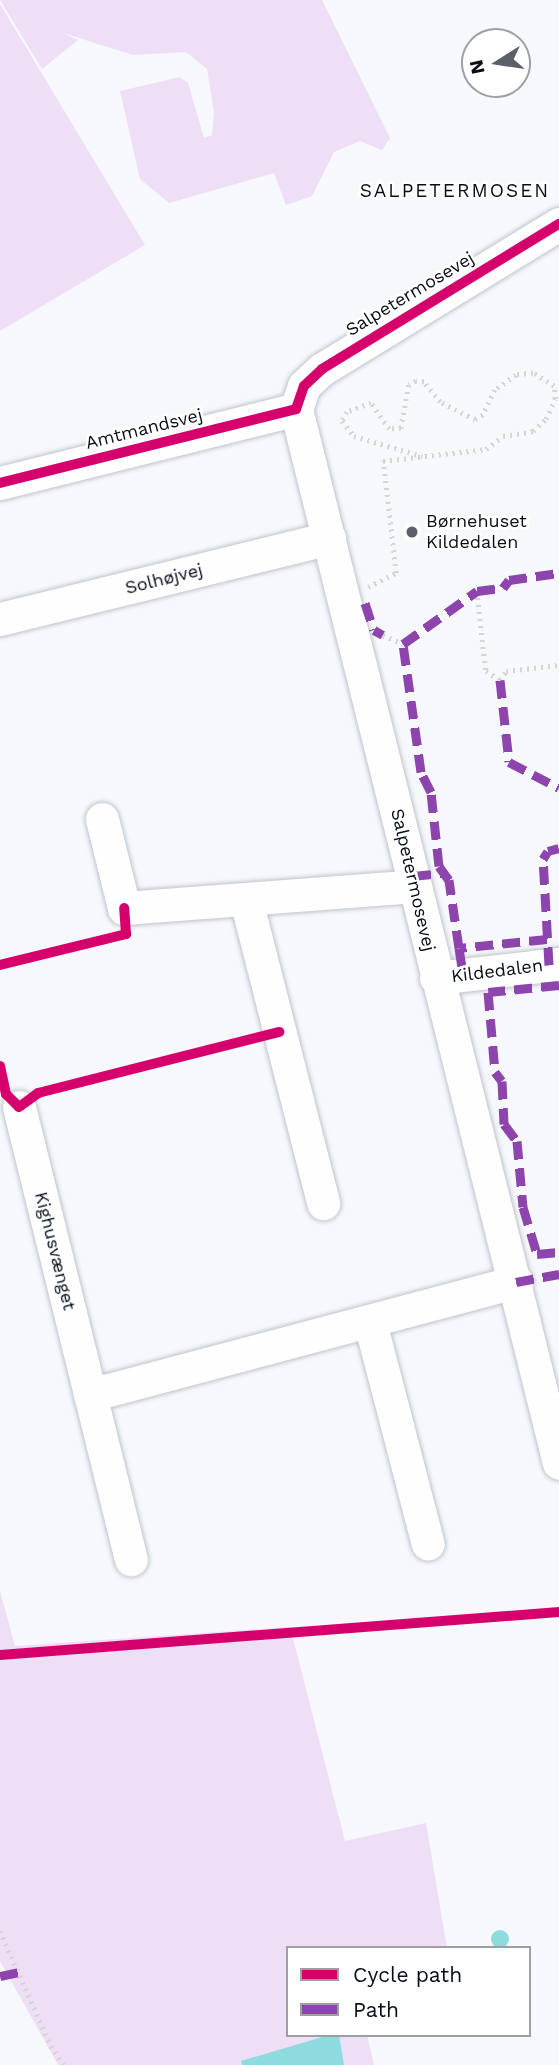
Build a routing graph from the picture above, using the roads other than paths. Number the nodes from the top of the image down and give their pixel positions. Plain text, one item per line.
1 (559, 224) edge
2 (296, 409) junction
3 (0, 483) edge
4 (328, 538) junction
5 (0, 619) edge
6 (102, 819) dead end
7 (415, 886) junction
8 (246, 900) junction
9 (559, 964) edge
10 (436, 978) junction
11 (19, 1107) dead end
12 (323, 1203) dead end
13 (516, 1282) junction
14 (370, 1322) junction
15 (90, 1395) junction
16 (559, 1463) edge
17 (428, 1544) dead end
18 (131, 1559) dead end

1 - 2 street, Salpetermosevej
2 - 3 street, Amtmandsvej
2 - 4 street, Salpetermosevej
4 - 5 street, Solhøjvej
4 - 7 street, Salpetermosevej
6 - 8 street
7 - 8 street
7 - 10 street, Salpetermosevej
8 - 12 street
9 - 10 street, Kildedalen
10 - 13 street, Salpetermosevej
11 - 15 street, Kighusvænget
13 - 14 street
13 - 16 street, Salpetermosevej
14 - 15 street
14 - 17 street
15 - 18 street, Kighusvænget

